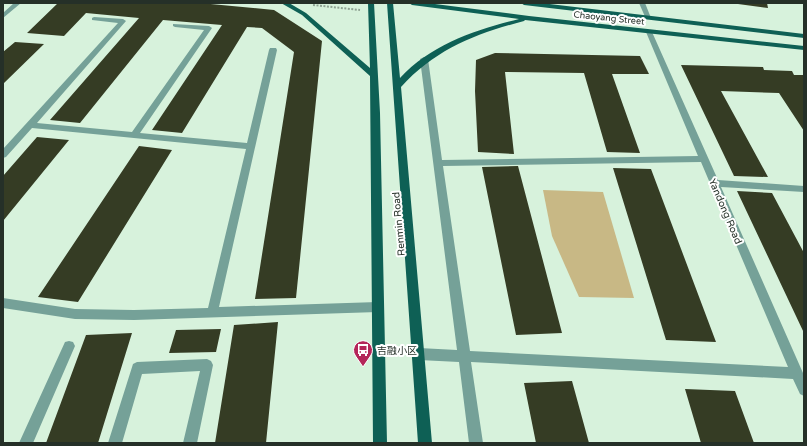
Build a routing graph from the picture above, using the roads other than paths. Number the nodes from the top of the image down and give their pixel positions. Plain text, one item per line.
1 (18, 3) edge
2 (284, 3) edge
3 (371, 3) edge
4 (390, 3) edge
5 (412, 3) edge
6 (524, 3) edge
7 (642, 3) edge
8 (3, 16) edge
9 (529, 18) junction
10 (648, 18) junction
11 (94, 19) dead end
12 (175, 25) dead end
13 (649, 32) junction
14 (804, 36) edge
15 (804, 48) edge
16 (273, 50) dead end
17 (424, 59) junction
18 (374, 75) junction
19 (397, 86) junction
20 (30, 125) junction
21 (134, 136) junction
22 (250, 146) junction
23 (3, 155) edge
24 (704, 160) junction
25 (438, 163) junction
26 (715, 183) junction
27 (804, 188) edge
28 (3, 303) edge
29 (378, 307) junction
30 (212, 312) junction
31 (69, 346) dead end
32 (419, 354) junction
33 (464, 357) junction
34 (797, 373) junction
35 (804, 390) edge
36 (26, 443) edge
37 (115, 443) edge
38 (190, 443) edge
39 (380, 443) edge
40 (425, 443) edge
41 (476, 443) edge

1 - 8 street
2 - 18 main road
3 - 18 main road, Renmin Road
4 - 19 main road, Renmin Road
5 - 9 main road, Chaoyang Street
6 - 10 main road, Chaoyang Street
7 - 10 street
9 - 13 main road, Chaoyang Street
9 - 17 main road
10 - 14 main road, Chaoyang Street
11 - 20 street
12 - 21 street
13 - 15 main road, Chaoyang Street
13 - 24 street, Yandong Road
16 - 22 street
17 - 19 main road
17 - 25 street
18 - 29 main road, Renmin Road
19 - 32 main road, Renmin Road
20 - 21 street
20 - 23 street
21 - 22 street
22 - 30 street
24 - 25 street
24 - 26 street, Yandong Road
25 - 33 street
26 - 27 street
26 - 34 street, Yandong Road
28 - 30 street
29 - 30 street
29 - 39 main road, Renmin Road
31 - 36 street
32 - 33 street
32 - 40 main road, Renmin Road
33 - 34 street
33 - 41 street
34 - 35 street, Yandong Road
37 - 38 street

